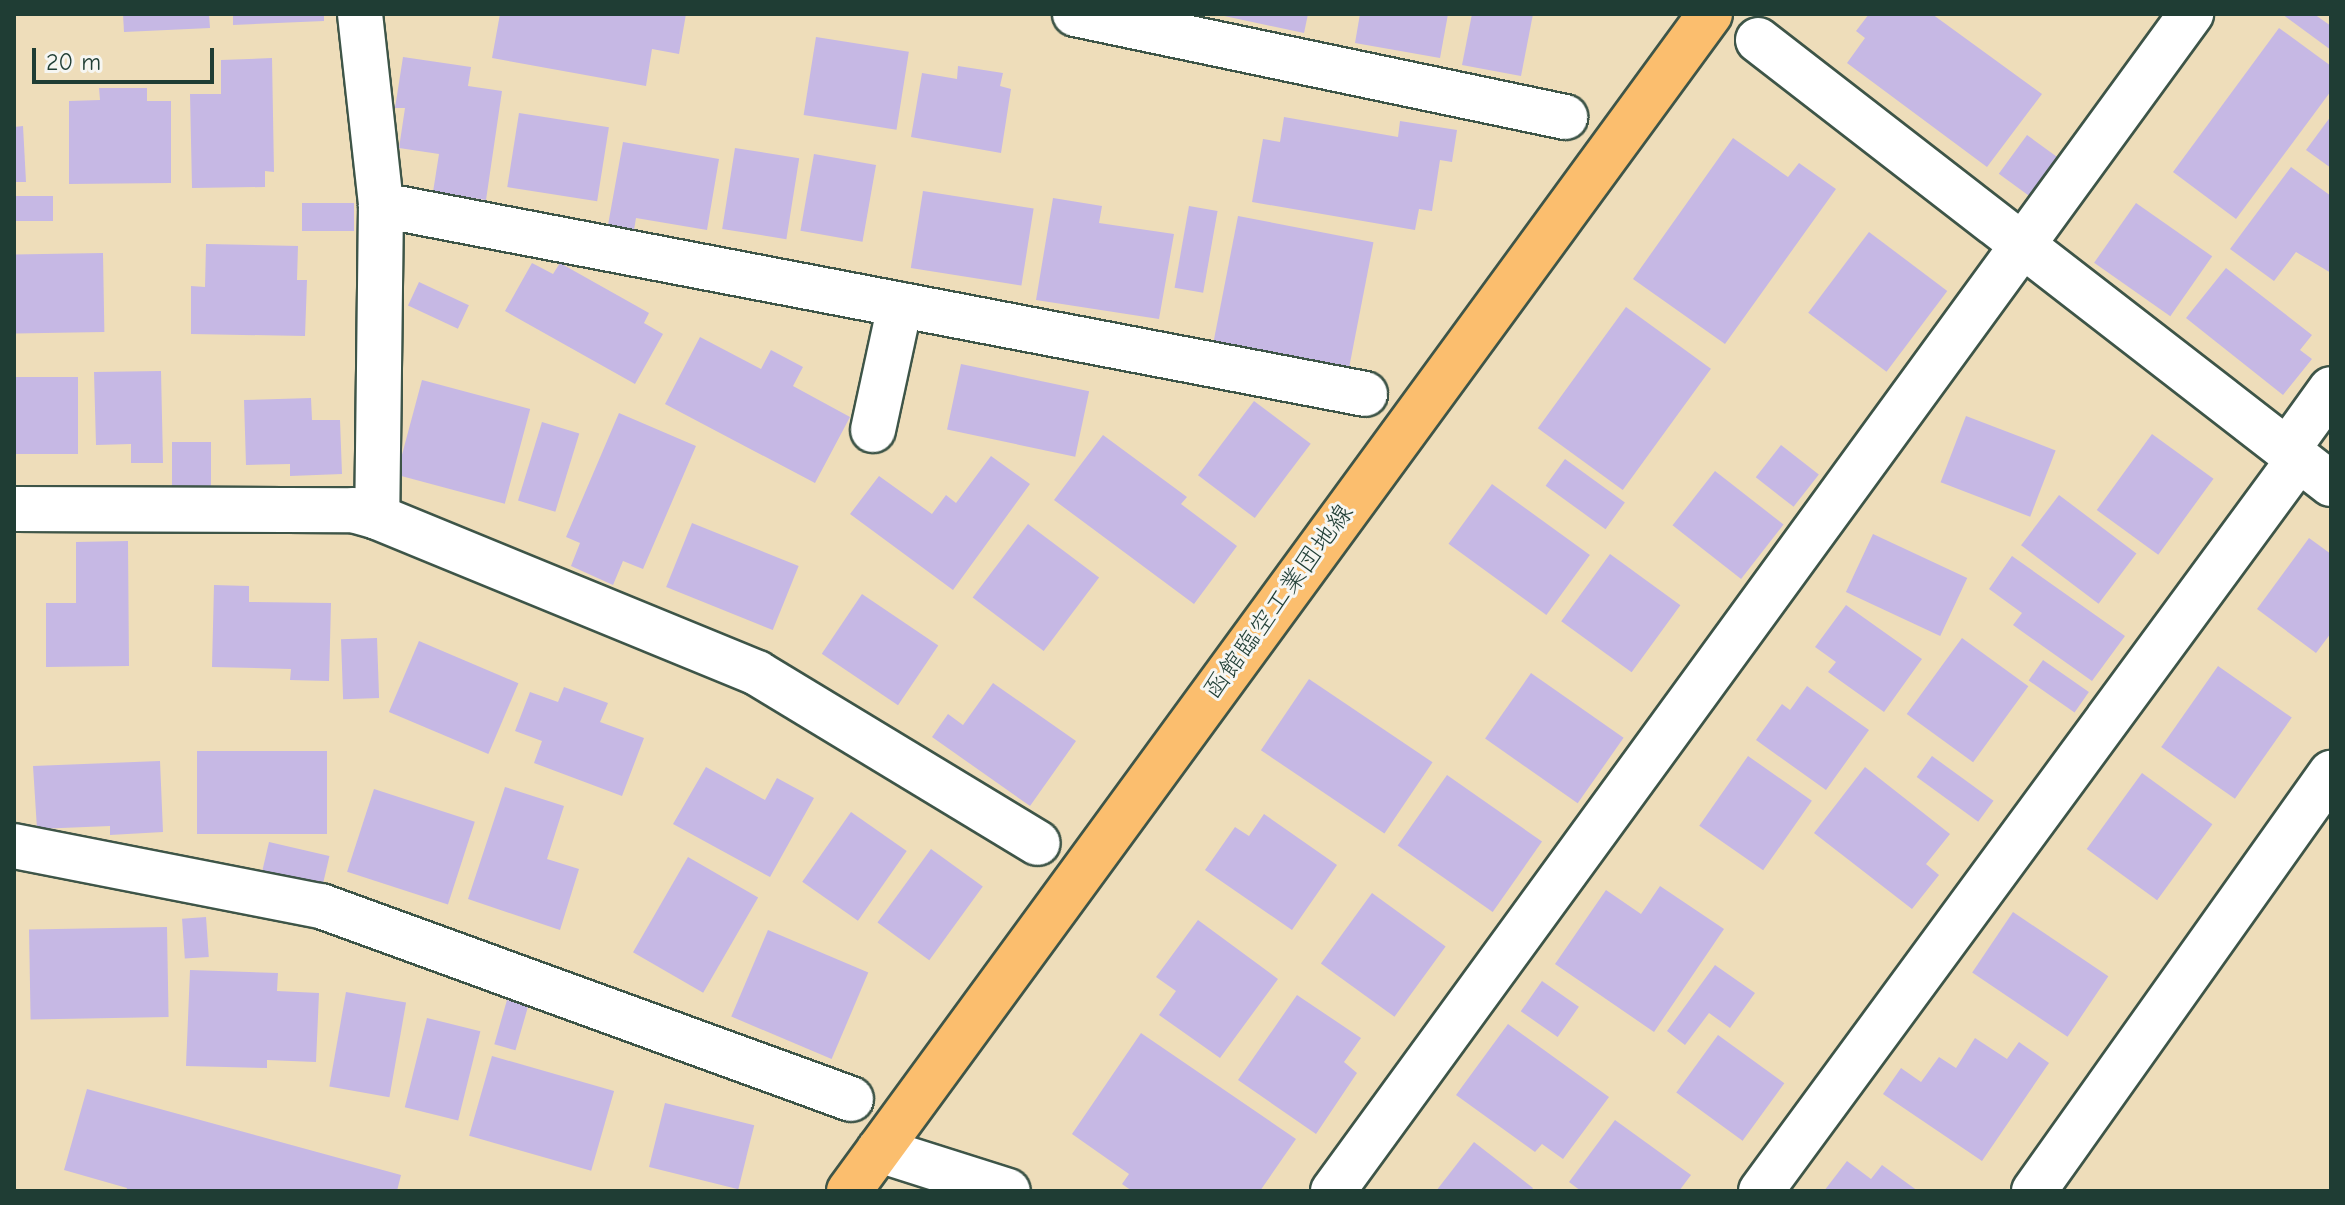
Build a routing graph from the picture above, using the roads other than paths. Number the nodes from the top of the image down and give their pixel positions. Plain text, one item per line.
1 (360, 14) edge
2 (1075, 14) edge
3 (1710, 14) edge
4 (2191, 14) edge
5 (1758, 40) dead end
6 (1565, 117) dead end
7 (381, 205) junction
8 (2022, 246) junction
9 (900, 305) junction
10 (2331, 389) edge
11 (1365, 394) dead end
12 (873, 430) dead end
13 (2306, 464) edge
14 (14, 509) edge
15 (377, 517) junction
16 (2331, 773) edge
17 (1038, 843) dead end
18 (14, 846) edge
19 (851, 1099) dead end
20 (879, 1150) junction
21 (849, 1191) edge
22 (1008, 1191) edge
23 (1333, 1191) edge
24 (1761, 1191) edge
25 (2034, 1191) edge

1 - 7 street
2 - 6 street
3 - 20 main road, 函館臨空工業団地線
4 - 8 street
5 - 8 street
7 - 9 street
7 - 15 street
8 - 13 street
8 - 23 street
9 - 11 street
9 - 12 street
10 - 13 street
13 - 24 street
14 - 15 street
15 - 17 street
16 - 25 street
18 - 19 street
20 - 21 main road, 函館臨空工業団地線
20 - 22 street

